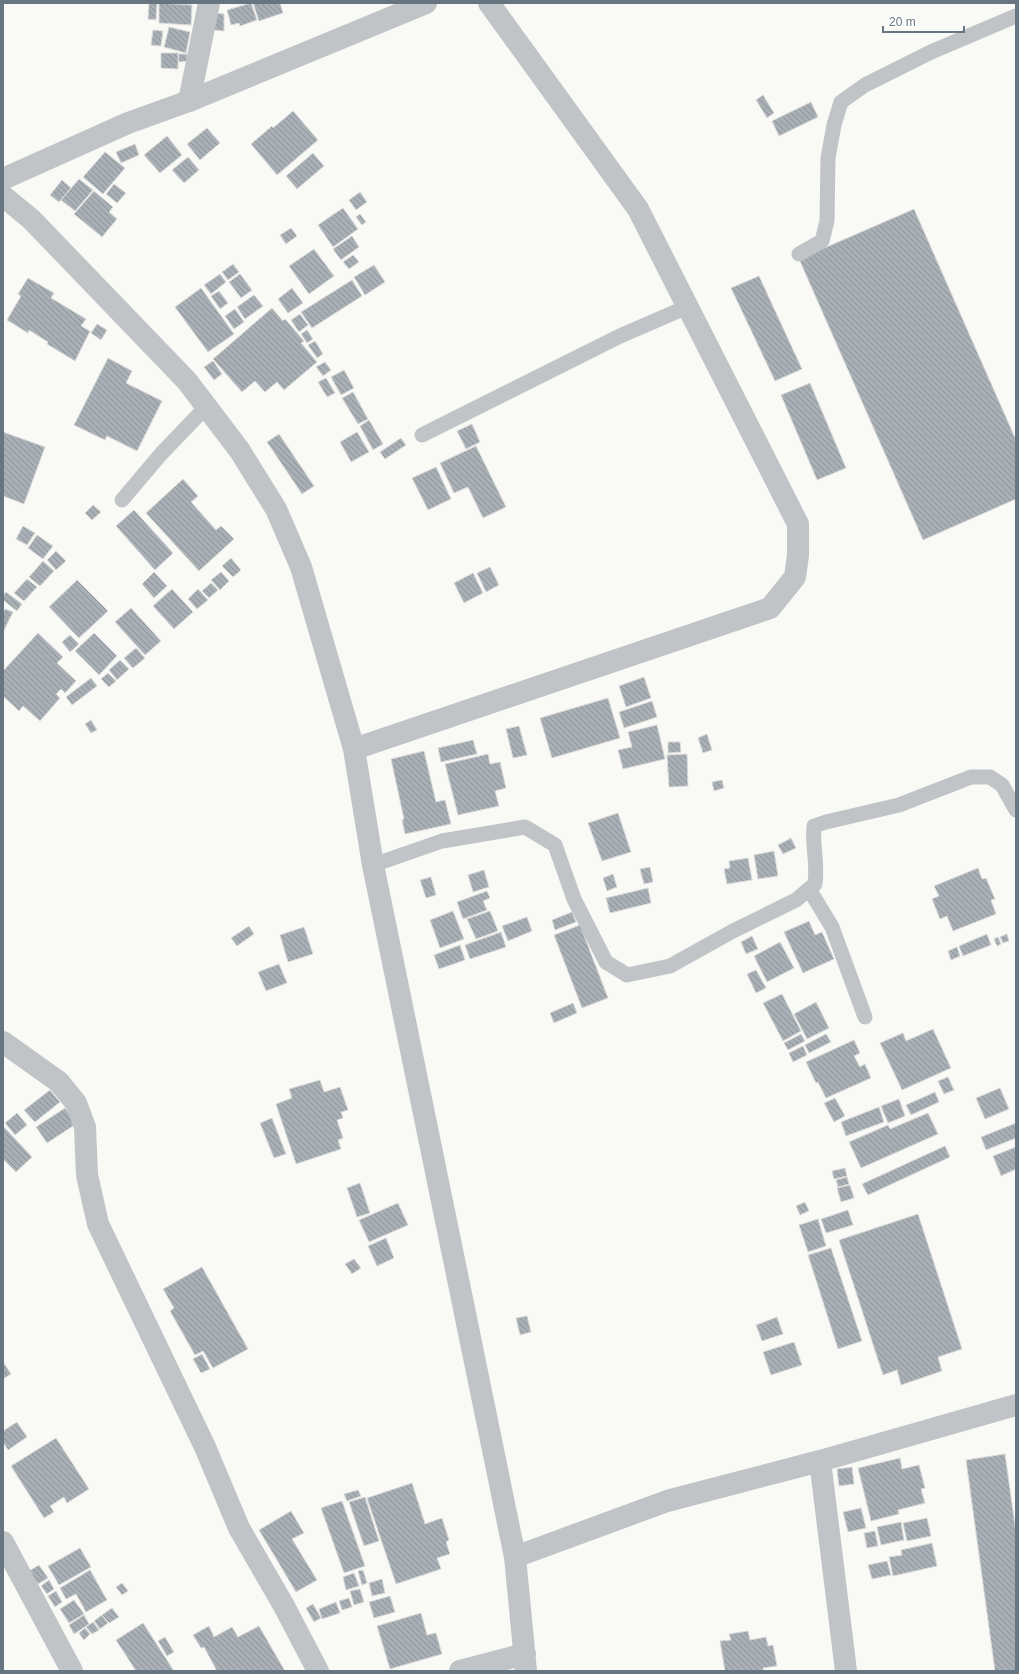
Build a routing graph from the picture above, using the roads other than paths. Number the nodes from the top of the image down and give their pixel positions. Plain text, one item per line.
1 (209, 3) edge
2 (426, 3) edge
3 (489, 3) edge
4 (1016, 16) edge
5 (189, 101) junction
6 (3, 179) edge
7 (3, 196) edge
8 (799, 254) dead end
9 (687, 307) junction
10 (206, 407) junction
11 (422, 435) dead end
12 (122, 500) dead end
13 (354, 749) junction
14 (1016, 810) edge
15 (373, 865) junction
16 (809, 889) junction
17 (865, 1017) dead end
18 (3, 1042) edge
19 (1016, 1405) edge
20 (820, 1461) junction
21 (3, 1542) edge
22 (515, 1557) junction
23 (526, 1662) edge
24 (72, 1671) edge
25 (318, 1671) edge
26 (460, 1671) edge
27 (846, 1671) edge

1 - 5 street
2 - 5 street
3 - 9 street
4 - 8 lane
5 - 6 street
7 - 10 street
9 - 11 lane
9 - 13 street
10 - 12 lane
10 - 13 street
13 - 15 street
14 - 16 lane
15 - 16 lane
15 - 22 street
16 - 17 lane
18 - 25 street
19 - 20 street
20 - 22 street
20 - 27 street
21 - 24 street
22 - 23 street
23 - 26 street

